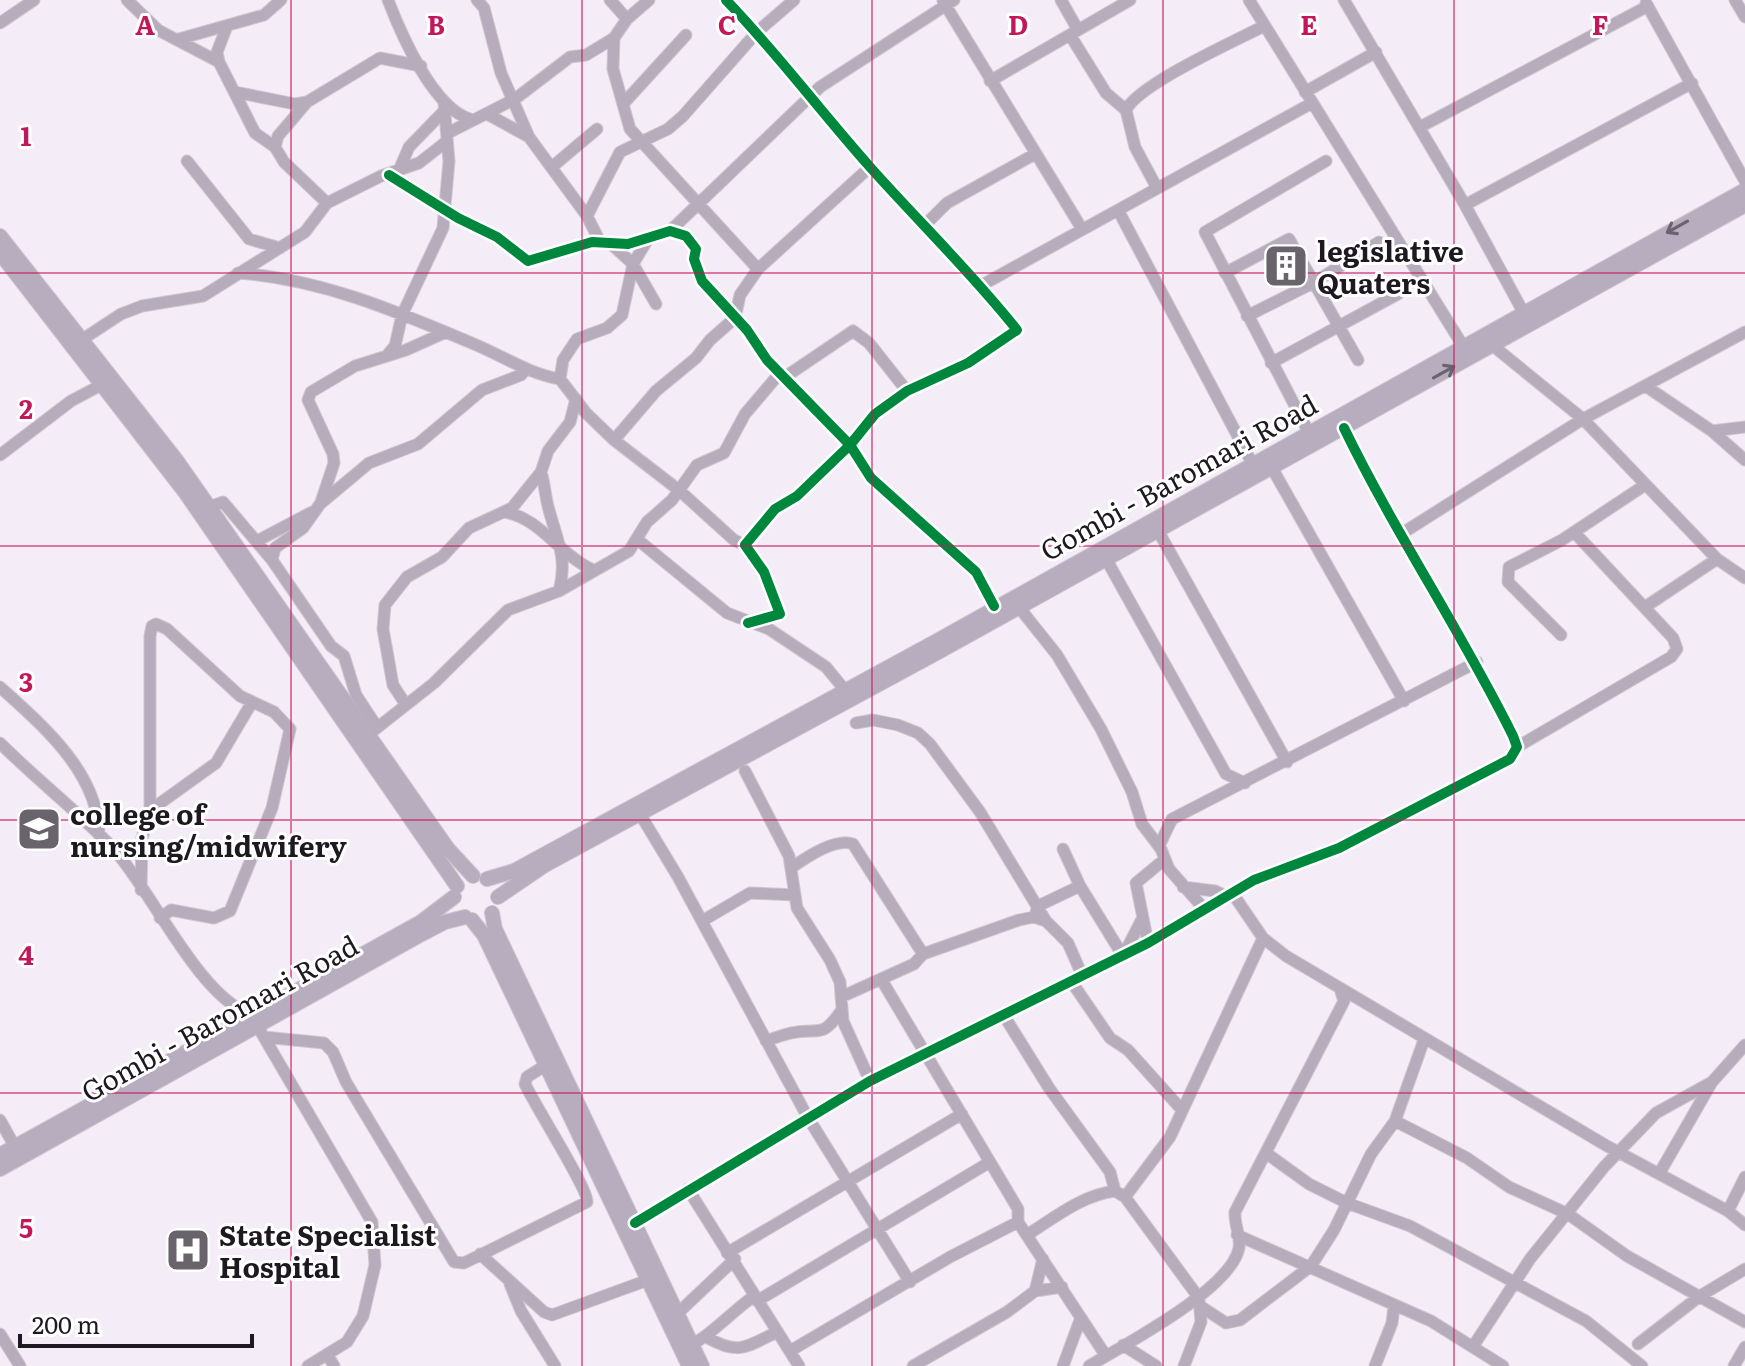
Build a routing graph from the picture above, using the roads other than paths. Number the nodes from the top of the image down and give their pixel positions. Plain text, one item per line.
1 (34, 0) edge
2 (127, 0) edge
3 (281, 0) edge
4 (388, 0) edge
5 (477, 0) edge
6 (610, 0) edge
7 (649, 0) edge
8 (726, 0) edge
9 (794, 0) edge
10 (1061, 0) edge
11 (1130, 0) edge
12 (1249, 0) edge
13 (1344, 0) edge
14 (1735, 0) edge
15 (947, 2) edge
16 (1646, 3) edge
17 (1745, 17) edge
18 (627, 19) junction
19 (0, 23) edge
20 (1264, 26) junction
21 (226, 29) junction
22 (757, 32) junction
23 (1074, 32) junction
24 (686, 35) dead end
25 (614, 38) junction
26 (179, 39) junction
27 (1376, 52) junction
28 (219, 62) junction
29 (421, 66) junction
30 (501, 73) junction
31 (990, 81) junction
32 (1692, 83) junction
33 (235, 92) junction
34 (811, 95) junction
35 (1308, 97) junction
36 (515, 99) junction
37 (307, 102) junction
38 (623, 104) junction
39 (503, 106) junction
40 (444, 108) junction
41 (1126, 110) junction
42 (487, 114) junction
43 (470, 119) junction
44 (1420, 127) junction
45 (597, 129) dead end
46 (448, 137) junction
47 (529, 137) junction
48 (640, 143) junction
49 (275, 147) junction
50 (1035, 154) junction
51 (187, 161) dead end
52 (1326, 161) dead end
53 (552, 167) junction
54 (870, 167) junction
55 (394, 172) junction
56 (1745, 181) edge
57 (1157, 188) junction
58 (1745, 190) edge
59 (327, 203) junction
60 (698, 205) junction
61 (1465, 205) junction
62 (1745, 205) edge
63 (444, 210) junction
64 (1118, 210) junction
65 (587, 216) junction
66 (926, 224) junction
67 (1082, 229) junction
68 (670, 231) junction
69 (0, 236) edge
70 (648, 239) junction
71 (1379, 242) dead end
72 (605, 243) junction
73 (280, 248) junction
74 (0, 253) edge
75 (633, 264) junction
76 (252, 266) junction
77 (758, 269) junction
78 (238, 273) junction
79 (1225, 273) junction
80 (267, 275) junction
81 (1313, 283) junction
82 (982, 285) junction
83 (1398, 294) dead end
84 (656, 304) dead end
85 (402, 315) junction
86 (1247, 316) junction
87 (735, 318) junction
88 (1527, 318) junction
89 (1339, 328) junction
90 (446, 332) junction
91 (1745, 332) edge
92 (83, 339) junction
93 (1492, 345) junction
94 (1463, 346) junction
95 (389, 353) junction
96 (1358, 360) dead end
97 (1271, 363) junction
98 (526, 369) junction
99 (782, 375) junction
100 (560, 379) junction
101 (103, 384) junction
102 (1647, 387) junction
103 (907, 391) junction
104 (1394, 393) junction
105 (576, 399) junction
106 (591, 418) junction
107 (1583, 419) junction
108 (570, 422) junction
109 (1745, 427) edge
110 (1344, 428) junction
111 (1712, 431) junction
112 (1309, 433) junction
113 (614, 440) junction
114 (850, 445) junction
115 (0, 455) edge
116 (1745, 460) edge
117 (1252, 463) junction
118 (1272, 468) junction
119 (541, 472) junction
120 (1645, 485) junction
121 (680, 491) junction
122 (522, 497) junction
123 (209, 507) junction
124 (316, 508) junction
125 (503, 512) junction
126 (531, 521) junction
127 (1157, 529) junction
128 (1574, 532) junction
129 (1401, 534) junction
130 (638, 540) junction
131 (257, 541) junction
132 (745, 545) junction
133 (563, 551) junction
134 (1105, 557) junction
135 (1717, 559) junction
136 (272, 560) junction
137 (591, 569) junction
138 (1745, 578) edge
139 (559, 591) junction
140 (1014, 602) junction
141 (994, 606) junction
142 (1645, 607) junction
143 (748, 623) junction
144 (1561, 635) dead end
145 (1477, 662) junction
146 (0, 687) edge
147 (844, 689) junction
148 (1404, 701) junction
149 (251, 704) junction
150 (406, 705) junction
151 (856, 723) dead end
152 (373, 731) junction
153 (0, 743) edge
154 (1517, 747) junction
155 (0, 758) edge
156 (1287, 762) junction
157 (17, 763) junction
158 (745, 771) dead end
159 (1245, 783) junction
160 (637, 809) junction
161 (146, 824) junction
162 (99, 835) junction
163 (1159, 846) junction
164 (1063, 849) dead end
165 (1165, 859) junction
166 (791, 868) junction
167 (480, 877) junction
168 (1080, 886) junction
169 (1183, 887) junction
170 (141, 891) junction
171 (455, 891) junction
172 (795, 895) junction
173 (1230, 896) junction
174 (498, 897) junction
175 (1205, 910) junction
176 (492, 913) junction
177 (1039, 915) junction
178 (160, 918) junction
179 (468, 919) junction
180 (702, 921) junction
181 (1141, 921) junction
182 (1263, 938) junction
183 (1148, 943) junction
184 (923, 954) junction
185 (1123, 956) junction
186 (1076, 978) junction
187 (881, 979) junction
188 (1340, 989) junction
189 (841, 997) junction
190 (841, 1011) junction
191 (1003, 1014) junction
192 (257, 1026) junction
193 (1424, 1040) junction
194 (766, 1041) junction
195 (1745, 1045) edge
196 (925, 1053) junction
197 (546, 1065) junction
198 (870, 1081) junction
199 (1712, 1082) junction
200 (1182, 1110) junction
201 (962, 1114) junction
202 (807, 1116) junction
203 (0, 1120) edge
204 (1395, 1121) junction
205 (1607, 1146) junction
206 (15, 1147) junction
207 (1266, 1153) junction
208 (1621, 1153) junction
209 (0, 1155) edge
210 (990, 1162) junction
211 (1604, 1167) junction
212 (0, 1169) edge
213 (1659, 1174) junction
214 (1745, 1177) edge
215 (848, 1184) junction
216 (688, 1189) junction
217 (1120, 1194) junction
218 (1347, 1203) junction
219 (1728, 1211) junction
220 (1568, 1214) junction
221 (1018, 1222) junction
222 (635, 1223) junction
223 (1745, 1225) edge
224 (878, 1231) junction
225 (1027, 1235) junction
226 (1237, 1235) junction
227 (480, 1254) junction
228 (730, 1258) junction
229 (1043, 1259) junction
230 (1311, 1266) junction
231 (1745, 1269) edge
232 (648, 1280) junction
233 (910, 1282) junction
234 (1515, 1282) junction
235 (510, 1283) junction
236 (1062, 1287) junction
237 (1035, 1291) junction
238 (1700, 1296) junction
239 (755, 1299) junction
240 (1200, 1302) junction
241 (1394, 1306) junction
242 (544, 1312) junction
243 (678, 1313) junction
244 (1080, 1320) junction
245 (1745, 1322) edge
246 (777, 1332) junction
247 (0, 1334) edge
248 (708, 1338) junction
249 (541, 1343) junction
250 (1638, 1344) dead end
251 (1123, 1345) junction
252 (1474, 1345) junction
253 (687, 1347) junction
254 (1745, 1347) edge
255 (790, 1351) junction
256 (327, 1354) junction
257 (1106, 1356) junction
258 (20, 1366) edge
259 (308, 1366) edge
260 (334, 1366) edge
261 (555, 1366) edge
262 (689, 1366) edge
263 (702, 1366) edge
264 (799, 1366) edge
265 (913, 1366) edge
266 (1063, 1366) edge
267 (1089, 1366) edge
268 (1156, 1366) edge
269 (1184, 1366) edge
270 (1375, 1366) edge
271 (1503, 1366) edge
272 (1642, 1366) edge
273 (1734, 1366) edge

1 - 19 street
2 - 26 street
3 - 21 street
4 - 29 street
5 - 30 street
6 - 18 street
7 - 18 street
8 - 22 street
9 - 22 street
10 - 23 street
11 - 23 street
12 - 20 street
13 - 27 street
14 - 17 street
15 - 31 street
15 - 34 street
16 - 32 street
16 - 44 street
18 - 25 street
20 - 35 street
20 - 41 street
21 - 26 street
21 - 28 street
22 - 34 street
22 - 48 street
23 - 31 street
23 - 41 street
24 - 38 street
25 - 36 street
25 - 38 street
26 - 28 street
27 - 35 street
27 - 44 street
28 - 33 street
29 - 37 street
29 - 40 street
30 - 36 street
30 - 39 street
31 - 50 street
32 - 56 street
32 - 61 street
33 - 37 street
33 - 49 street
34 - 54 street
34 - 60 street
35 - 57 street
35 - 94 street
36 - 39 street
36 - 47 street
37 - 49 street
38 - 48 street
39 - 42 street
40 - 43 street
40 - 46 street
40 - 55 street
41 - 57 street
42 - 43 street
42 - 47 street
43 - 46 street
44 - 61 street
45 - 53 street
46 - 55 street
46 - 63 street
47 - 53 street
48 - 60 street
48 - 65 street
49 - 59 street
50 - 66 street
50 - 67 street
51 - 73 street
52 - 79 street
53 - 65 street
54 - 66 street
54 - 77 street
55 - 59 street
55 - 63 street
57 - 64 street
58 -> 88 main road, Gombi - Baromari Road
59 - 73 street
60 - 68 street
60 - 77 street
61 - 88 street
62 - 88 main road, Gombi - Baromari Road
63 - 72 street
63 - 85 street
64 - 67 street
64 - 117 street
65 - 72 street
66 - 82 street
67 - 82 street
68 - 70 street
68 - 87 street
69 - 92 main road
70 - 72 street
70 - 75 street
71 - 81 street
72 - 75 street
73 - 76 street
74 - 101 main road
75 - 84 street
75 - 100 street
76 - 78 street
76 - 80 street
77 - 87 street
78 - 80 street
78 - 92 street
79 - 81 street
79 - 86 street
80 - 85 street
81 - 86 street
81 - 89 street
82 - 103 street
83 - 89 street
85 - 90 street
85 - 95 street
86 - 97 street
87 - 99 street
87 - 113 street
88 - 93 main road, Gombi - Baromari Road
88 - 94 main road, Gombi - Baromari Road
89 - 96 street
89 - 97 street
90 - 95 street
90 - 98 street
91 - 102 street
92 - 123 main road
104 -> 93 main road, Gombi - Baromari Road
93 - 107 street
94 - 104 main road, Gombi - Baromari Road
95 - 124 street
97 - 112 street
98 - 100 street
98 - 124 street
99 - 103 street
99 - 114 street
99 - 121 street
100 - 105 street
101 - 115 street
101 - 171 main road
102 - 107 street
102 - 111 street
103 - 114 street
104 - 110 main road, Gombi - Baromari Road
104 - 112 main road, Gombi - Baromari Road
105 - 106 street
105 - 108 street
106 - 108 street
106 - 113 street
107 - 120 street
107 - 129 street
108 - 119 street
109 - 111 street
110 - 118 main road, Gombi - Baromari Road
110 - 129 street
111 - 116 street
112 - 117 main road, Gombi - Baromari Road
113 - 121 street
114 - 132 street
114 - 141 street
117 - 140 main road, Gombi - Baromari Road
118 - 127 main road, Gombi - Baromari Road
118 - 148 street
119 - 122 street
119 - 133 street
120 - 128 street
120 - 135 street
121 - 130 street
121 - 132 street
122 - 125 street
122 - 126 street
123 - 131 street
123 - 152 main road
124 - 131 street
124 - 136 street
125 - 126 street
125 - 150 street
126 - 133 street
127 - 134 main road, Gombi - Baromari Road
127 - 156 street
128 - 142 street
128 - 144 street
129 - 145 street
130 - 137 street
130 - 143 street
131 - 136 street
132 - 143 street
133 - 137 street
133 - 139 street
134 - 140 main road, Gombi - Baromari Road
134 - 159 street
135 - 138 street
135 - 142 street
136 - 152 street
137 - 139 street
139 - 150 street
140 - 141 main road, Gombi - Baromari Road
140 - 160 main road, Gombi - Baromari Road
140 - 163 street
141 - 147 main road, Gombi - Baromari Road
142 - 154 street
143 - 147 street
145 - 148 street
145 - 154 street
146 - 162 street
147 - 160 main road, Gombi - Baromari Road
148 - 156 street
149 - 161 street
149 - 161 street
149 - 178 street
150 - 152 street
151 - 177 street
152 - 167 main road
153 - 157 street
154 - 173 street
155 - 157 street
156 - 159 street
157 - 162 street
158 - 166 street
159 - 163 street
160 - 167 main road
160 - 174 main road
160 - 180 street
161 - 170 street
162 - 170 street
163 - 165 street
164 - 168 street
165 - 169 street
165 - 181 street
166 - 172 street
166 - 184 street
167 - 171 main road
167 - 174 main road
168 - 177 street
168 - 185 street
169 - 173 street
169 - 175 street
170 - 178 street
171 - 179 main road
171 - 192 main road, Gombi - Baromari Road
172 - 180 street
172 - 189 street
173 - 175 street
173 - 182 street
174 - 176 main road
175 - 183 street
176 - 179 main road
176 - 222 main road
177 - 184 street
177 - 186 street
178 - 192 street
179 - 192 main road, Gombi - Baromari Road
179 - 197 main road
180 - 194 street
181 - 183 street
181 - 185 street
182 - 188 street
182 - 200 street
183 - 185 street
184 - 187 street
185 - 186 street
186 - 191 street
186 - 200 street
187 - 189 street
187 - 196 street
188 - 193 street
188 - 207 street
189 - 190 street
190 - 194 street
190 - 198 street
191 - 196 street
191 - 217 street
192 - 206 main road, Gombi - Baromari Road
192 - 212 main road, Gombi - Baromari Road
192 - 227 street
192 - 256 street
193 - 204 street
193 - 205 street
194 - 202 street
195 - 199 street
196 - 198 street
196 - 201 street
197 - 227 street
197 - 232 main road
198 - 202 street
199 - 208 street
199 - 213 street
200 - 217 street
201 - 210 street
201 - 215 street
202 - 215 street
202 - 216 street
203 - 206 street
204 - 218 street
204 - 220 street
205 - 208 street
205 - 211 street
206 - 209 main road, Gombi - Baromari Road
207 - 218 street
207 - 226 street
208 - 211 street
208 - 213 street
210 - 221 street
210 - 224 street
211 - 220 street
213 - 219 street
214 - 219 street
215 - 224 street
215 - 228 street
216 - 222 street
216 - 228 street
217 - 225 street
217 - 240 street
218 - 230 street
218 - 234 street
219 - 223 street
220 - 234 street
220 - 238 street
221 - 225 street
221 - 233 street
222 - 243 main road
224 - 233 street
224 - 239 street
225 - 229 street
226 - 230 street
226 - 240 street
227 - 235 street
228 - 239 street
228 - 243 street
229 - 236 street
229 - 237 street
230 - 240 street
230 - 241 street
231 - 238 street
232 - 242 street
232 - 253 main road
233 - 255 street
234 - 252 street
234 - 272 street
235 - 242 street
235 - 249 street
236 - 237 street
236 - 244 street
237 - 265 street
238 - 245 street
238 - 250 street
239 - 246 street
239 - 248 street
240 - 251 street
240 - 269 street
241 - 252 street
241 - 270 street
242 - 249 street
243 - 253 main road
244 - 257 street
244 - 266 street
246 - 248 street
246 - 255 street
247 - 258 street
248 - 253 street
249 - 261 street
251 - 257 street
251 - 268 street
252 - 271 street
253 - 262 main road
253 - 263 main road
254 - 273 street
255 - 264 street
256 - 259 street
256 - 260 street
257 - 267 street

